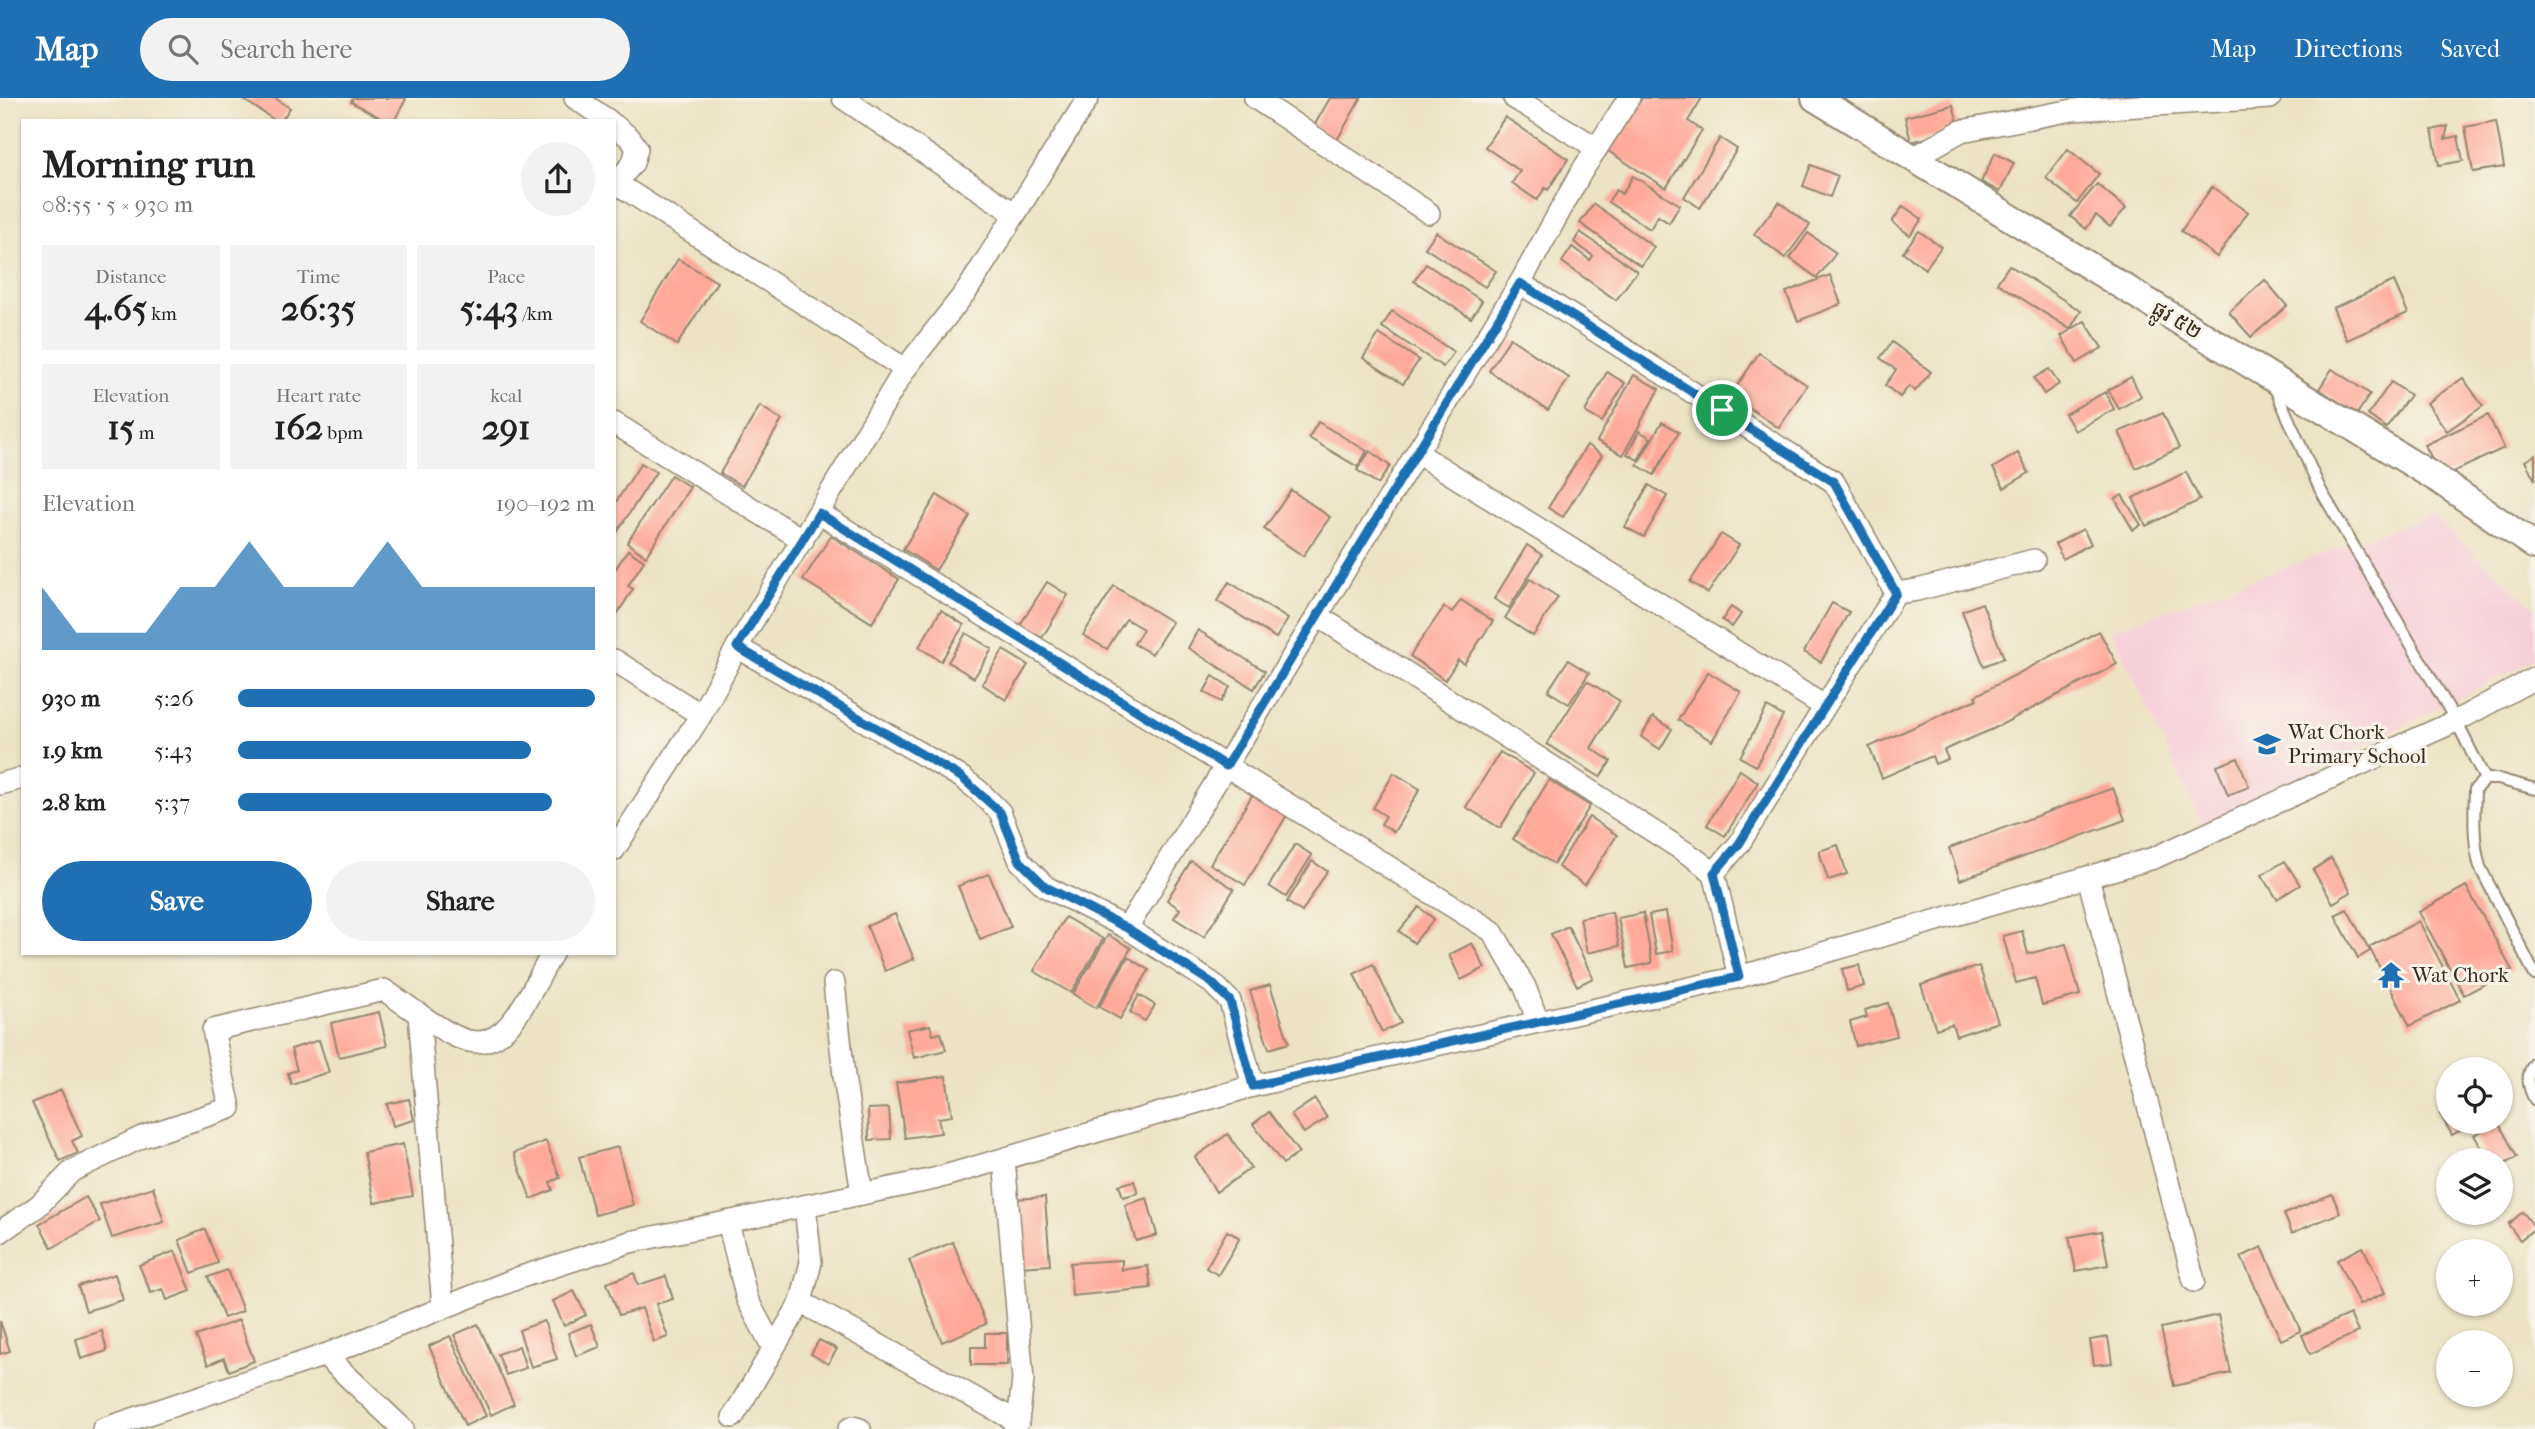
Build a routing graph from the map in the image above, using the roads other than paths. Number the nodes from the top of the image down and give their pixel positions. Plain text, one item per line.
1 (575, 98) edge
2 (843, 98) edge
3 (1088, 98) edge
4 (1255, 98) edge
5 (1514, 98) edge
6 (1629, 98) edge
7 (1815, 98) edge
8 (2270, 98) edge
9 (606, 119) edge
10 (616, 127) edge
11 (1597, 148) junction
12 (1913, 158) junction
13 (616, 183) edge
14 (616, 185) edge
15 (1429, 212) dead end
16 (1015, 214) junction
17 (1520, 283) junction
18 (905, 369) junction
19 (2270, 377) junction
20 (616, 424) edge
21 (1417, 453) junction
22 (819, 513) junction
23 (803, 540) junction
24 (2535, 546) edge
25 (2034, 560) dead end
26 (1896, 593) junction
27 (1318, 616) junction
28 (737, 647) junction
29 (616, 661) edge
30 (2535, 678) edge
31 (1824, 706) junction
32 (701, 715) junction
33 (2456, 721) junction
34 (1226, 766) junction
35 (2485, 779) junction
36 (2535, 789) edge
37 (616, 847) edge
38 (1714, 873) junction
39 (2088, 877) junction
40 (1127, 928) junction
41 (551, 955) edge
42 (2535, 975) edge
43 (1739, 977) junction
44 (834, 983) dead end
45 (419, 1014) junction
46 (1538, 1022) junction
47 (2535, 1063) edge
48 (1253, 1086) junction
49 (2535, 1100) edge
50 (1004, 1159) junction
51 (862, 1194) junction
52 (805, 1206) junction
53 (728, 1222) junction
54 (0, 1232) edge
55 (2194, 1281) dead end
56 (801, 1301) junction
57 (443, 1308) junction
58 (773, 1348) junction
59 (325, 1356) junction
60 (733, 1417) dead end
61 (1016, 1425) edge
62 (398, 1427) edge
63 (103, 1429) edge
64 (849, 1429) edge
65 (860, 1429) edge

1 - 9 street
2 - 16 street
3 - 16 street
4 - 15 street
5 - 11 street
6 - 11 street
7 - 12 street, ផ្លូវ ៥២
8 - 12 street
10 - 13 street
11 - 17 street
12 - 19 street, ផ្លូវ ៥២
14 - 18 street
16 - 18 street
17 - 21 street
17 - 26 street
18 - 22 street
19 - 24 street, ផ្លូវ ៥២
19 - 33 lane
20 - 23 street
21 - 27 street
21 - 31 street
22 - 23 street
22 - 34 street
23 - 28 street
25 - 26 street
26 - 31 street
27 - 34 street
27 - 38 street
28 - 32 street
28 - 40 street
29 - 32 street
30 - 33 street
31 - 38 street
32 - 37 street
33 - 35 lane
33 - 39 street
34 - 40 street
34 - 46 street
35 - 36 lane
35 - 42 lane
38 - 43 street
39 - 43 street
39 - 55 street
40 - 48 street
41 - 45 street
43 - 46 street
44 - 51 street
45 - 54 street
45 - 57 street
46 - 48 street
47 - 49 lane
48 - 50 street
50 - 51 street
50 - 61 street
51 - 52 street
52 - 53 street
52 - 56 street
53 - 57 street
53 - 58 street
56 - 58 street
56 - 61 street
57 - 59 street
58 - 60 street
59 - 62 street
59 - 63 street
64 - 65 street

